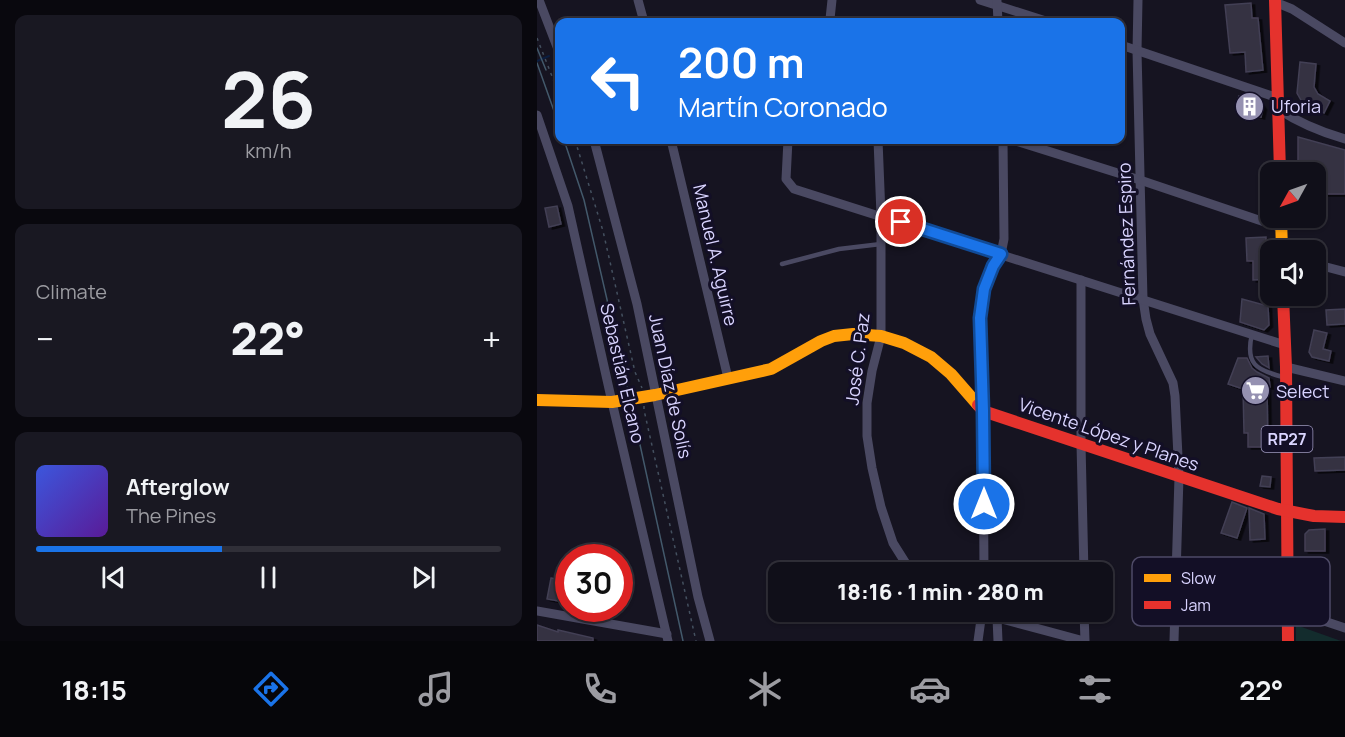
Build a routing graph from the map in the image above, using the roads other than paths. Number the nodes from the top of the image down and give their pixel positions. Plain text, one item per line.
1 (539, 0) edge
2 (638, 0) edge
3 (832, 0) edge
4 (980, 0) edge
5 (1138, 0) edge
6 (1275, 1) edge
7 (997, 3) edge
8 (643, 18) edge
9 (830, 18) edge
10 (998, 18) edge
11 (1038, 18) edge
12 (555, 42) edge
13 (1345, 44) edge
14 (1125, 46) edge
15 (1137, 51) junction
16 (1278, 103) junction
17 (537, 115) edge
18 (1345, 139) edge
19 (595, 144) edge
20 (672, 144) edge
21 (788, 144) edge
22 (878, 144) edge
23 (1003, 144) edge
24 (1026, 144) edge
25 (1280, 162) edge
26 (1140, 180) junction
27 (881, 215) junction
28 (1260, 217) edge
29 (881, 244) junction
30 (1001, 254) junction
31 (782, 264) dead end
32 (1326, 267) edge
33 (1345, 273) edge
34 (1081, 280) junction
35 (1143, 300) junction
36 (1283, 306) edge
37 (1252, 334) junction
38 (881, 336) junction
39 (1285, 345) junction
40 (1286, 373) junction
41 (728, 378) junction
42 (1345, 381) edge
43 (655, 395) junction
44 (537, 400) edge
45 (612, 402) junction
46 (983, 411) junction
47 (1081, 444) junction
48 (1179, 477) junction
49 (1288, 512) junction
50 (1345, 517) edge
51 (1177, 557) edge
52 (1288, 557) edge
53 (905, 562) edge
54 (984, 562) edge
55 (1084, 562) edge
56 (537, 611) edge
57 (979, 622) edge
58 (997, 622) edge
59 (1012, 622) edge
60 (1084, 622) edge
61 (1330, 623) edge
62 (1174, 626) edge
63 (1345, 628) edge
64 (667, 638) edge
65 (710, 641) edge
66 (978, 641) edge
67 (997, 641) edge
68 (1085, 641) edge
69 (1174, 641) edge

1 - 12 street
2 - 8 street
3 - 9 street
4 - 7 street
5 - 15 street, Fernández Espiro
6 - 13 street
6 - 16 street
7 - 10 street
7 - 11 street
14 - 15 street
15 - 16 street
15 - 26 street, Fernández Espiro
16 - 18 street
16 - 25 street
17 - 45 street, Sebastián Elcano
19 - 43 street, Juan Díaz de Solís
20 - 41 street, Manuel A. Aguirre
21 - 27 street
22 - 27 street, José C. Paz
23 - 30 street
24 - 26 street
26 - 28 street
26 - 35 street, Fernández Espiro
27 - 29 street, José C. Paz
27 - 30 street
29 - 31 lane
29 - 38 street, José C. Paz
30 - 34 street
30 - 46 street
32 - 33 street
34 - 35 street
34 - 47 street
35 - 37 street
35 - 48 street, Fernández Espiro
36 - 39 street, RP27
37 - 39 street
37 - 40 lane
38 - 41 street
38 - 46 street
38 - 53 street, José C. Paz
39 - 40 street, RP27
40 - 42 street
40 - 49 street, RP27
41 - 43 street
43 - 45 street
43 - 65 street, Juan Díaz de Solís
44 - 45 street
45 - 64 street, Sebastián Elcano
46 - 47 street, Vicente López y Planes
46 - 54 street
47 - 48 street, Vicente López y Planes
47 - 55 street
48 - 49 street, Vicente López y Planes
48 - 51 street, Fernández Espiro
49 - 50 street, Vicente López y Planes
49 - 52 street, RP27
56 - 64 street
57 - 66 street
58 - 67 street
59 - 68 street
60 - 68 street
61 - 63 street
62 - 69 street, Fernández Espiro

